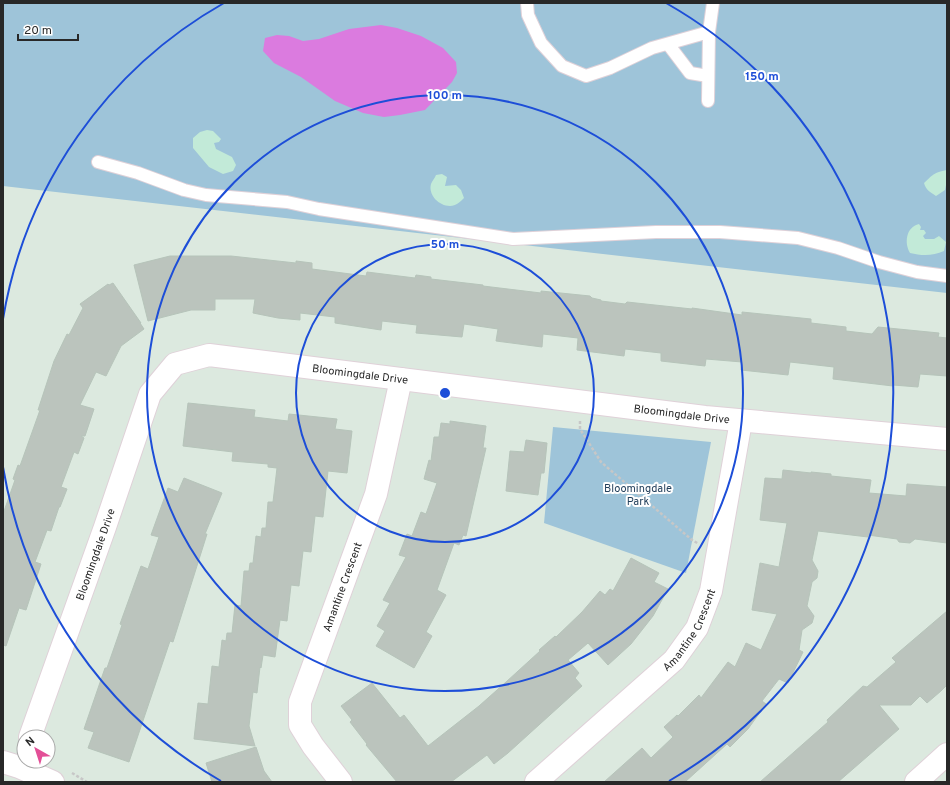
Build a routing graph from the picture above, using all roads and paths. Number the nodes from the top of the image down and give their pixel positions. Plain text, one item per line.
1 (527, 3) edge
2 (713, 3) edge
3 (709, 32) junction
4 (668, 44) junction
5 (708, 76) junction
6 (708, 101) dead end
7 (98, 162) dead end
8 (947, 276) edge
9 (401, 379) junction
10 (582, 402) junction
11 (741, 421) junction
12 (947, 439) edge
13 (718, 553) junction
14 (33, 729) edge
15 (947, 754) edge
16 (15, 761) edge
17 (53, 782) edge
18 (342, 782) edge
19 (536, 782) edge
20 (916, 782) edge

1 - 4 lane
2 - 3 lane
3 - 4 lane
3 - 5 lane
4 - 5 lane
5 - 6 lane
7 - 8 lane
9 - 10 street, Bloomingdale Drive
9 - 14 street, Bloomingdale Drive
9 - 18 street, Amantine Crescent
10 - 11 street, Bloomingdale Drive
10 - 13 path
11 - 12 street, Bloomingdale Drive
11 - 13 street, Amantine Crescent
13 - 19 street, Amantine Crescent
15 - 20 street
16 - 17 street

